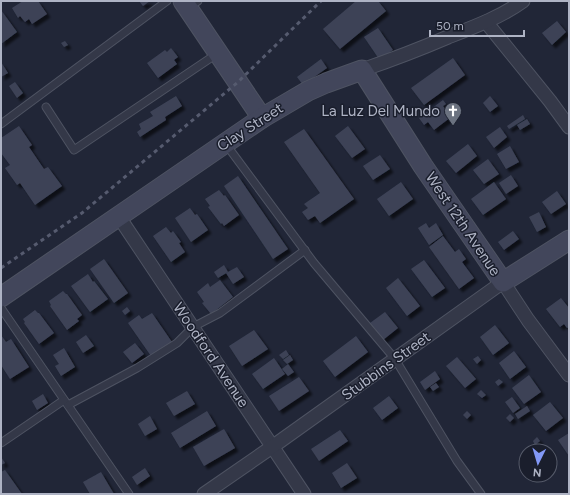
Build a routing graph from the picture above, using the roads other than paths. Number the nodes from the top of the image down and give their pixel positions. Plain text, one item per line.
1 (167, 1) edge
2 (523, 1) edge
3 (189, 3) edge
4 (486, 22) junction
5 (218, 53) junction
6 (362, 70) junction
7 (46, 107) dead end
8 (262, 118) junction
9 (1, 124) edge
10 (569, 127) edge
11 (225, 143) junction
12 (119, 217) junction
13 (569, 240) edge
14 (305, 250) junction
15 (503, 282) junction
16 (1, 297) edge
17 (1, 308) edge
18 (193, 327) junction
19 (395, 359) junction
20 (569, 375) edge
21 (66, 402) junction
22 (1, 443) edge
23 (272, 447) junction
24 (129, 494) edge
25 (204, 494) edge
26 (304, 494) edge
27 (481, 494) edge

1 - 9 lane
2 - 4 street, Clay Street
3 - 5 street
4 - 6 street, Clay Street
4 - 10 street
5 - 7 lane
5 - 8 street
6 - 8 street, Clay Street
6 - 15 street, West 12th Avenue
8 - 11 street, Clay Street
11 - 12 street, Clay Street
11 - 14 lane
12 - 16 street, Clay Street
12 - 18 street, Woodford Avenue
13 - 15 street, Stubbins Street
14 - 18 lane
14 - 19 lane
15 - 19 street, Stubbins Street
15 - 20 street, West 12th Avenue
17 - 21 lane
18 - 21 lane
18 - 23 street, Woodford Avenue
19 - 23 street, Stubbins Street
19 - 27 lane
21 - 22 lane
21 - 24 lane
23 - 25 street, Stubbins Street
23 - 26 street, Woodford Avenue

